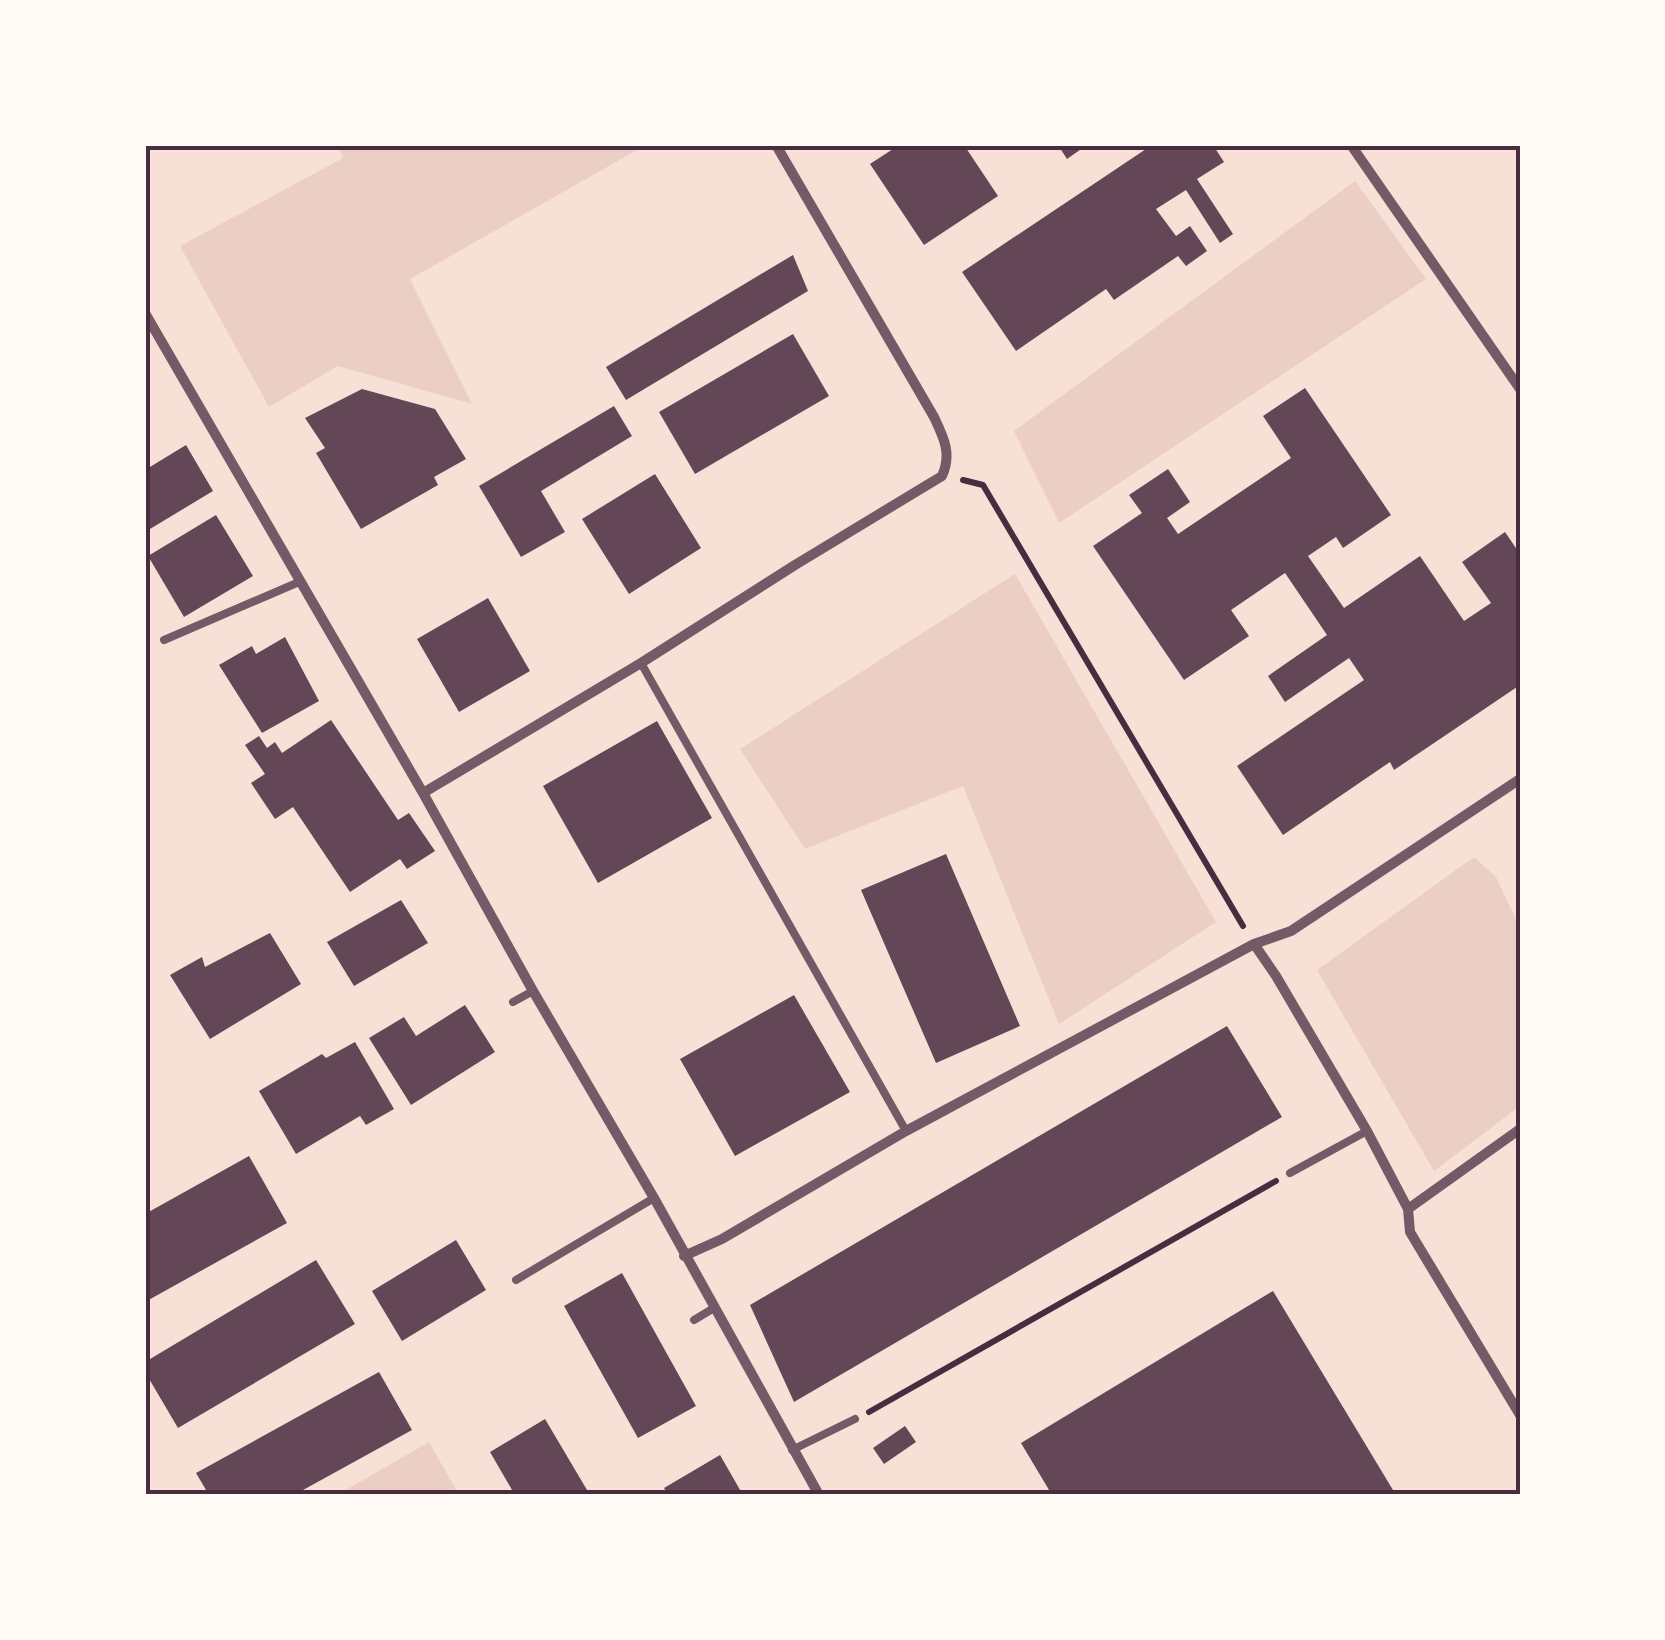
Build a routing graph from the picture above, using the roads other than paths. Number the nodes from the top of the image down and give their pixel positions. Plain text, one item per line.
1 (776, 145) edge
2 (1351, 145) edge
3 (145, 312) edge
4 (1520, 389) edge
5 (299, 582) junction
6 (164, 640) dead end
7 (641, 664) junction
8 (1520, 779) edge
9 (423, 793) junction
10 (1254, 944) junction
11 (533, 991) junction
12 (513, 1002) dead end
13 (1520, 1129) edge
14 (906, 1131) junction
15 (1367, 1131) junction
16 (1290, 1173) road end
17 (654, 1198) junction
18 (1408, 1208) junction
19 (684, 1256) junction
20 (516, 1280) dead end
21 (714, 1308) junction
22 (694, 1320) dead end
23 (1520, 1416) edge
24 (856, 1420) road end
25 (792, 1450) junction
26 (818, 1495) edge

1 - 7 street
2 - 4 street
3 - 5 street
5 - 6 lane
5 - 9 street
7 - 9 street
7 - 14 lane
8 - 10 street
9 - 11 street
10 - 14 street
10 - 15 street
11 - 12 lane
11 - 17 street
13 - 18 street
14 - 19 street
15 - 16 lane
15 - 18 street
17 - 19 street
17 - 20 lane
18 - 23 street
19 - 21 street
21 - 22 lane
21 - 25 street
24 - 25 lane
25 - 26 street

